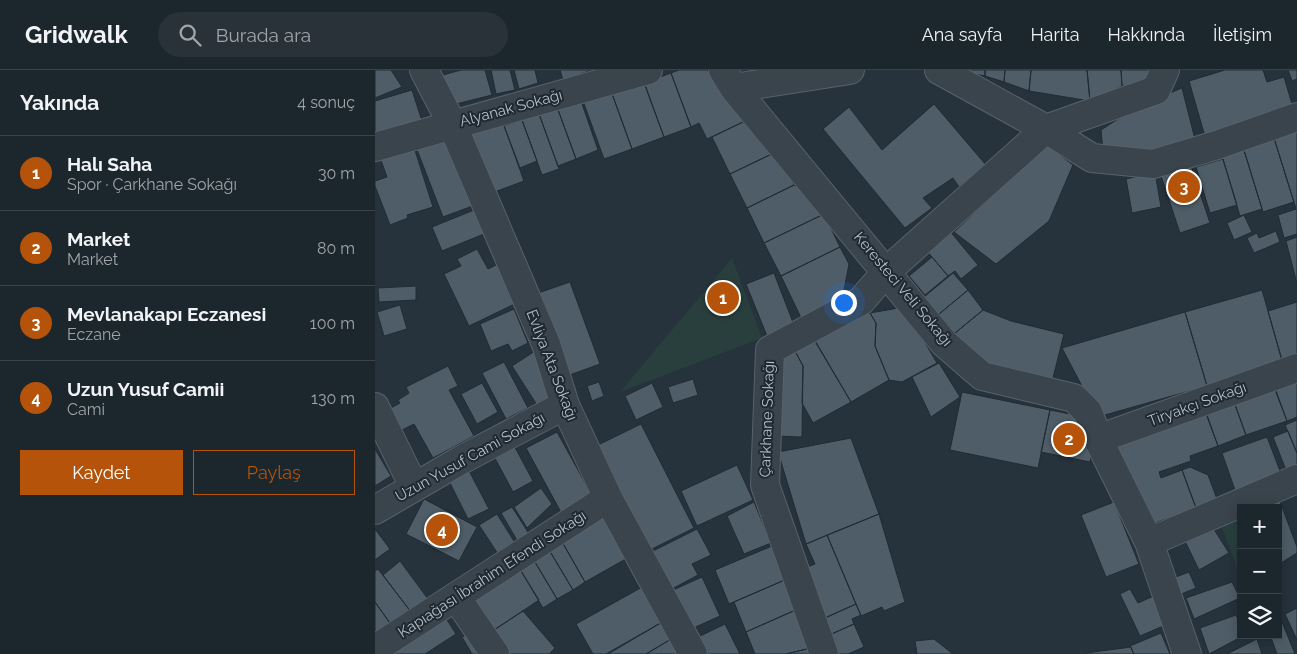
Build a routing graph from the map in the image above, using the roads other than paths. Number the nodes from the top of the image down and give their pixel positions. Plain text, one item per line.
1 (424, 70) edge
2 (648, 70) edge
3 (850, 70) edge
4 (939, 70) edge
5 (1165, 70) edge
6 (728, 79) edge
7 (1297, 117) edge
8 (452, 124) junction
9 (1046, 129) junction
10 (375, 147) edge
11 (887, 271) junction
12 (1297, 368) edge
13 (565, 405) junction
14 (375, 407) edge
15 (1098, 439) junction
16 (1297, 479) edge
17 (414, 487) junction
18 (608, 498) junction
19 (375, 510) edge
20 (1149, 542) junction
21 (456, 596) junction
22 (375, 649) edge
23 (495, 654) edge
24 (693, 654) edge
25 (824, 654) edge
26 (1187, 654) edge

1 - 8 street, Evliya Ata Sokağı
2 - 8 street, Alyanak Sokağı
3 - 6 street
4 - 9 street
5 - 9 street
6 - 11 street, Keresteci Veli Sokağı
7 - 9 street
8 - 10 street, Alyanak Sokağı
8 - 13 street, Evliya Ata Sokağı
9 - 11 street, Çarkhane Sokağı
11 - 15 street, Keresteci Veli Sokağı
11 - 25 street, Çarkhane Sokağı
12 - 15 street, Tiryakçı Sokağı
13 - 17 street, Uzun Yusuf Cami Sokağı
13 - 18 street, Evliya Ata Sokağı
14 - 17 street
15 - 20 street, Keresteci Veli Sokağı
16 - 20 street
17 - 19 street, Uzun Yusuf Cami Sokağı
18 - 21 street, Kapıağası İbrahim Efendi Sokağı
18 - 24 street, Evliya Ata Sokağı
20 - 26 street, Keresteci Veli Sokağı
21 - 22 street, Kapıağası İbrahim Efendi Sokağı
21 - 23 street

